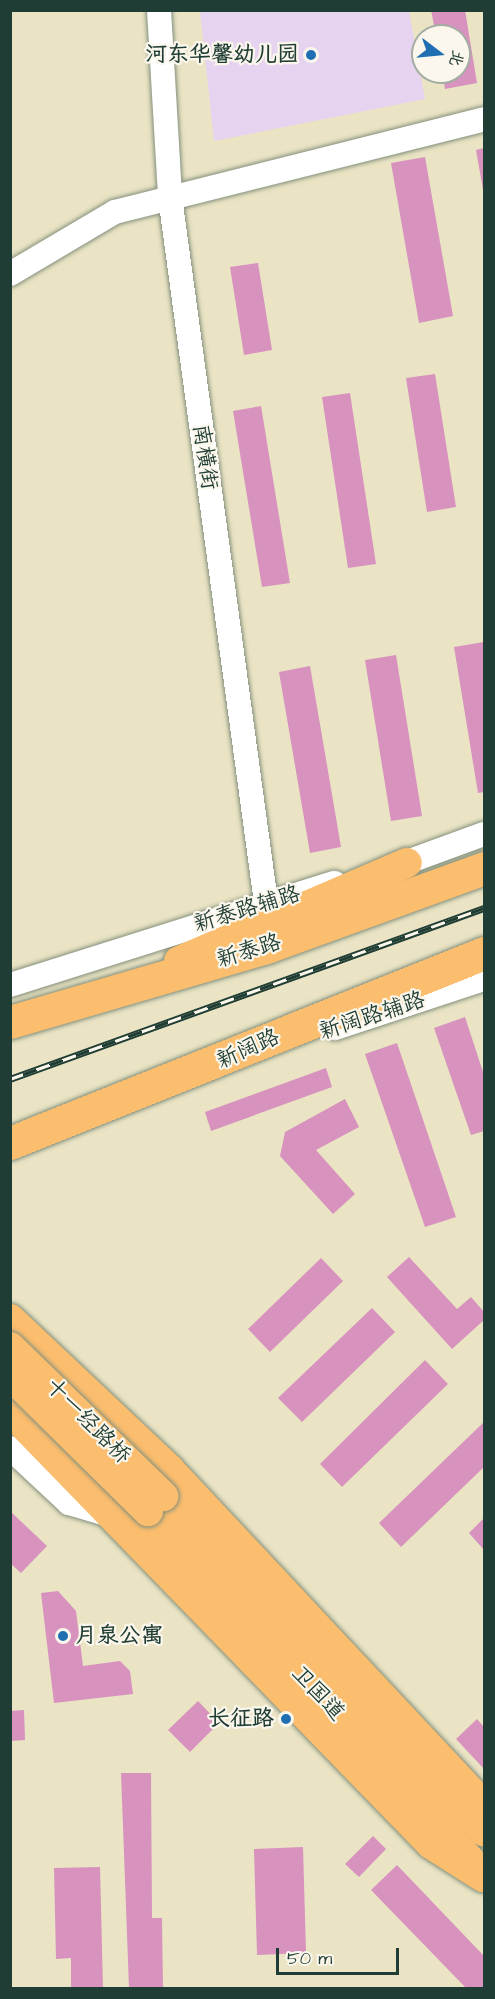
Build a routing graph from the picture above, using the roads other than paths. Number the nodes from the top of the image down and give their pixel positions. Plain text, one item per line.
1 (159, 10) edge
2 (484, 119) edge
3 (170, 197) junction
4 (10, 274) edge
5 (484, 834) edge
6 (407, 863) junction
7 (484, 868) edge
8 (266, 902) junction
9 (484, 953) edge
10 (484, 979) edge
11 (10, 985) edge
12 (122, 987) junction
13 (10, 1022) edge
14 (224, 1061) junction
15 (10, 1143) edge
16 (10, 1319) edge
17 (10, 1347) edge
18 (10, 1375) edge
19 (10, 1411) edge
20 (10, 1448) edge
21 (160, 1492) junction
22 (119, 1517) junction
23 (473, 1823) edge
24 (484, 1877) edge

1 - 3 street, 南横街
2 - 3 street
3 - 4 street
3 - 8 street, 南横街
5 - 6 street, 新泰路辅路
6 - 8 street, 新泰路辅路
6 - 12 main road
7 - 12 highway, 新泰路
8 - 11 street, 新泰路辅路
9 - 14 highway, 新阔路
10 - 14 street, 新阔路辅路
12 - 13 highway, 新泰路
14 - 15 highway, 新阔路
16 - 21 main road
17 - 21 main road, 十一经路桥, bridge
18 - 21 main road, 十一经路桥, bridge
19 - 22 main road
20 - 22 street
21 - 22 street
21 - 23 main road, 卫国道
22 - 24 main road
23 - 24 main road, 卫国道

